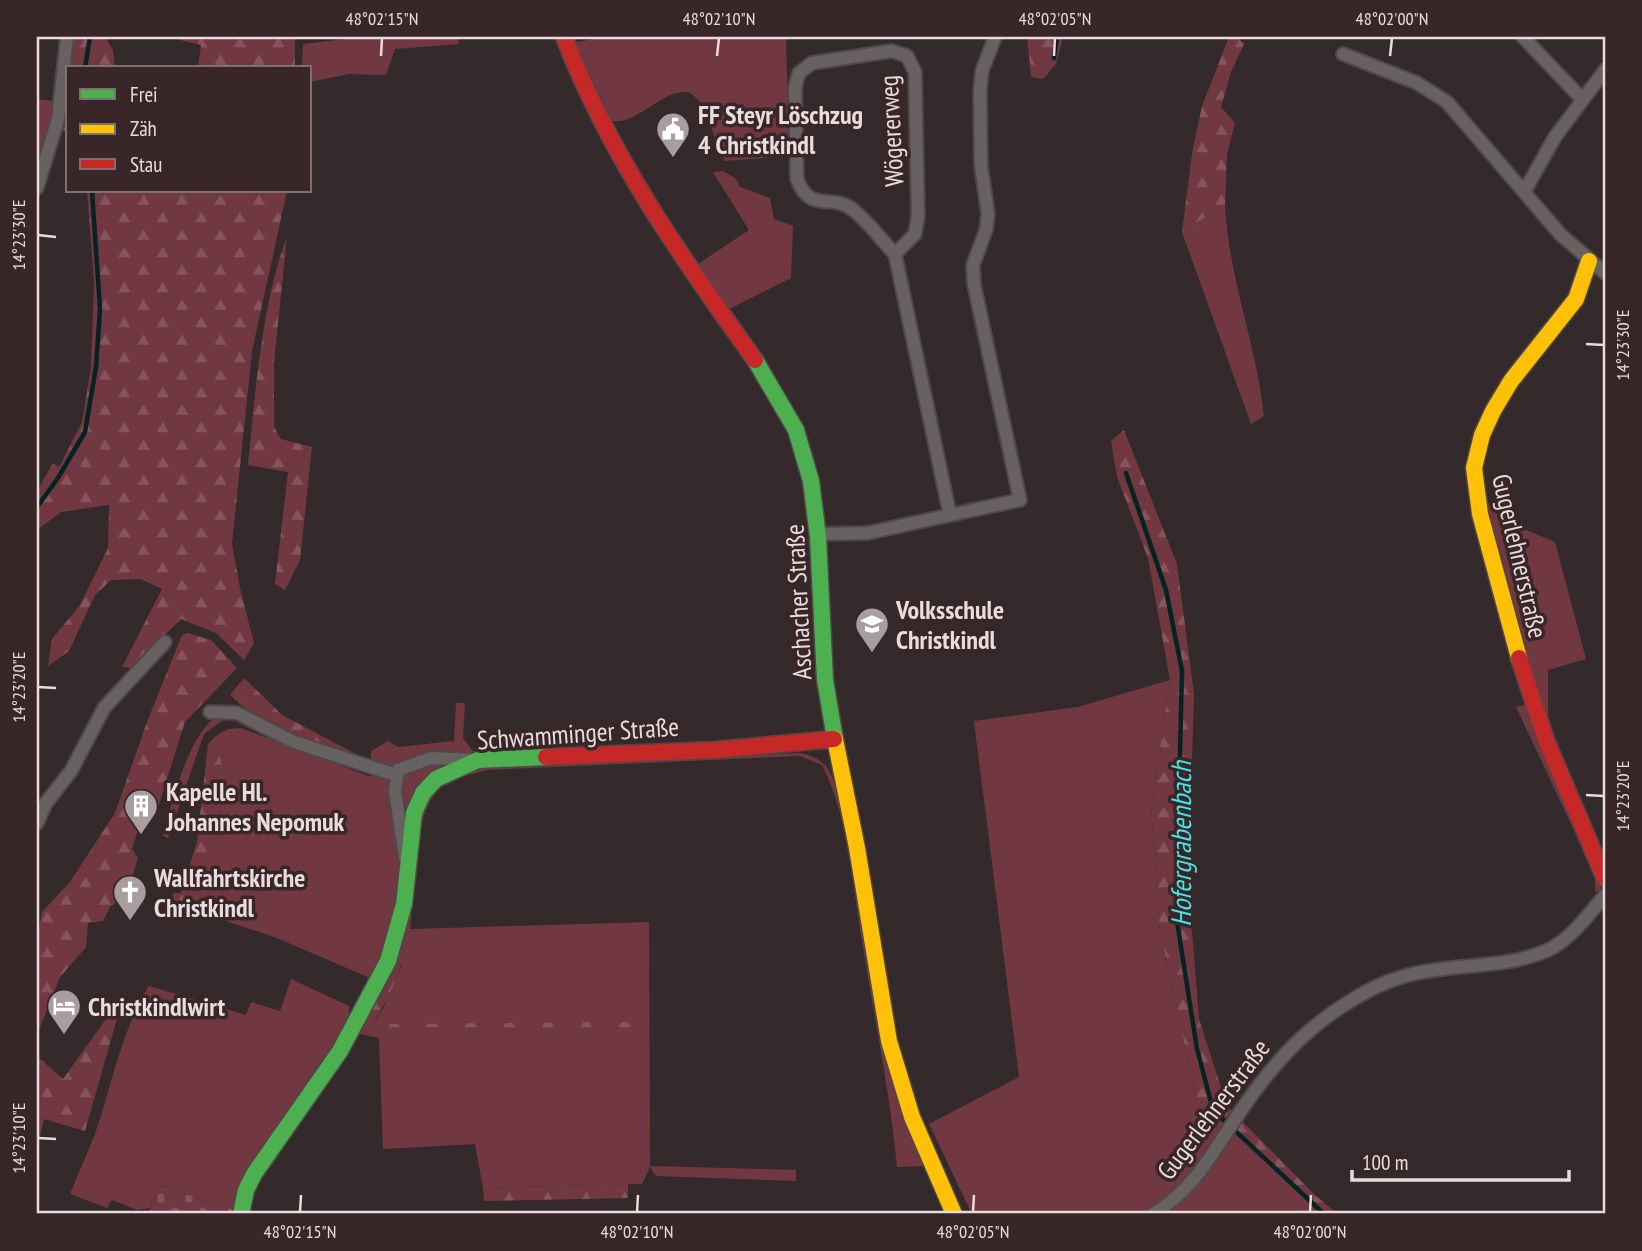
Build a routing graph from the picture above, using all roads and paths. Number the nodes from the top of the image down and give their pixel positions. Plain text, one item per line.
1 (67, 37) edge
2 (565, 37) edge
3 (995, 37) edge
4 (1523, 37) edge
5 (1343, 54) dead end
6 (1605, 70) edge
7 (1583, 99) junction
8 (37, 188) edge
9 (1524, 192) junction
10 (895, 254) junction
11 (1589, 261) junction
12 (1605, 273) edge
13 (950, 515) junction
14 (820, 534) junction
15 (166, 642) dead end
16 (210, 712) dead end
17 (834, 739) junction
18 (478, 760) junction
19 (396, 775) junction
20 (37, 824) edge
21 (408, 867) junction
22 (1605, 879) edge
23 (1605, 895) edge
24 (242, 1214) edge
25 (954, 1214) edge
26 (1153, 1214) edge

1 - 8 street
2 - 14 street, Aschacher Straße
3 - 13 street
4 - 7 street
5 - 9 street
6 - 7 street
7 - 9 street
9 - 11 street
10 - 10 street, Wögererweg
10 - 13 street
11 - 12 street
11 - 22 street, Gugerlehnerstraße
13 - 14 street
14 - 17 street, Aschacher Straße
15 - 20 street
16 - 19 street
17 - 18 street, Schwamminger Straße
17 - 25 street, Aschacher Straße
18 - 19 street
18 - 21 street, Schwamminger Straße
19 - 21 street
21 - 24 street, Schwamminger Straße
23 - 26 street, Gugerlehnerstraße

